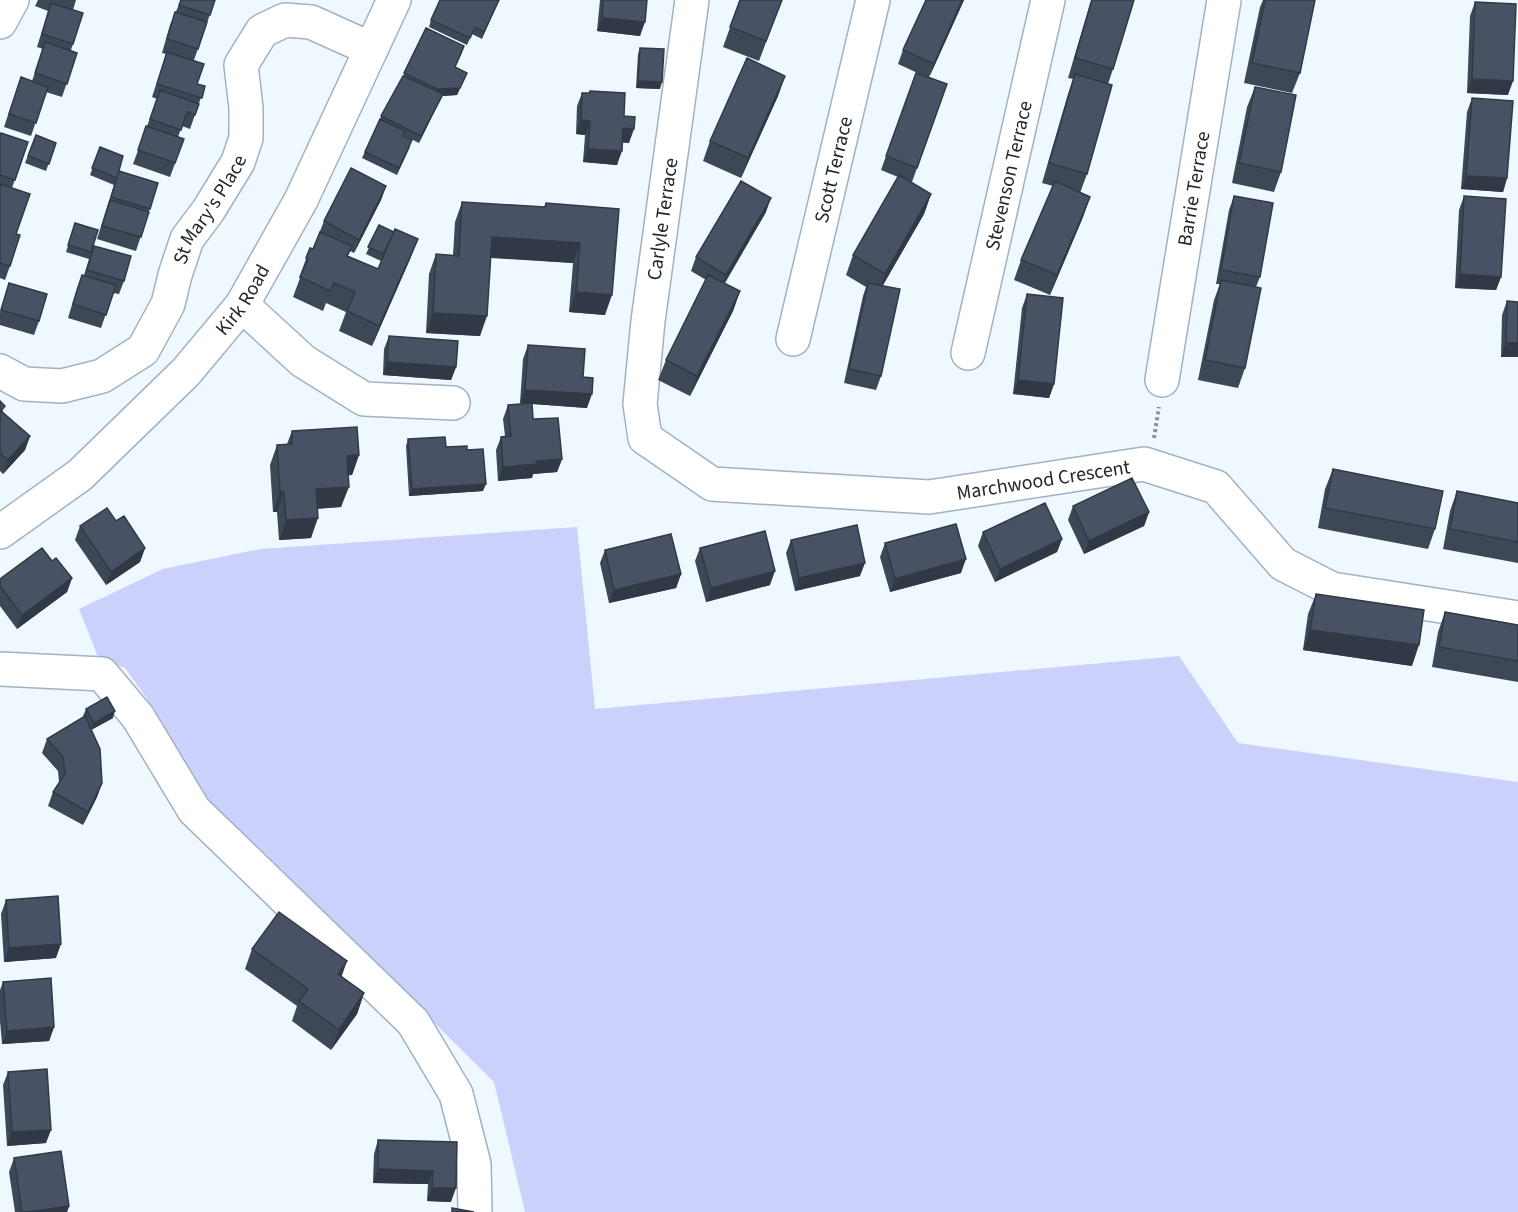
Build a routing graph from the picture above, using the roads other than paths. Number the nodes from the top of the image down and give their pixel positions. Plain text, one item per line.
1 (12, 0) edge
2 (394, 0) edge
3 (692, 0) edge
4 (873, 0) edge
5 (1048, 0) edge
6 (1224, 0) edge
7 (0, 22) edge
8 (371, 49) junction
9 (242, 304) junction
10 (793, 339) dead end
11 (969, 353) dead end
12 (0, 371) edge
13 (1162, 380) road end
14 (453, 403) dead end
15 (645, 438) joint
16 (0, 532) edge
17 (1518, 618) edge
18 (0, 669) edge
19 (475, 1212) edge

1 - 7 street
2 - 8 street, Kirk Road
3 - 15 street, Carlyle Terrace
4 - 10 street, Scott Terrace
5 - 11 street, Stevenson Terrace
6 - 13 street, Barrie Terrace
8 - 9 street, Kirk Road
8 - 12 street, St Mary's Place
9 - 14 street
9 - 16 street, Kirk Road
15 - 17 street, Marchwood Crescent
18 - 19 street

